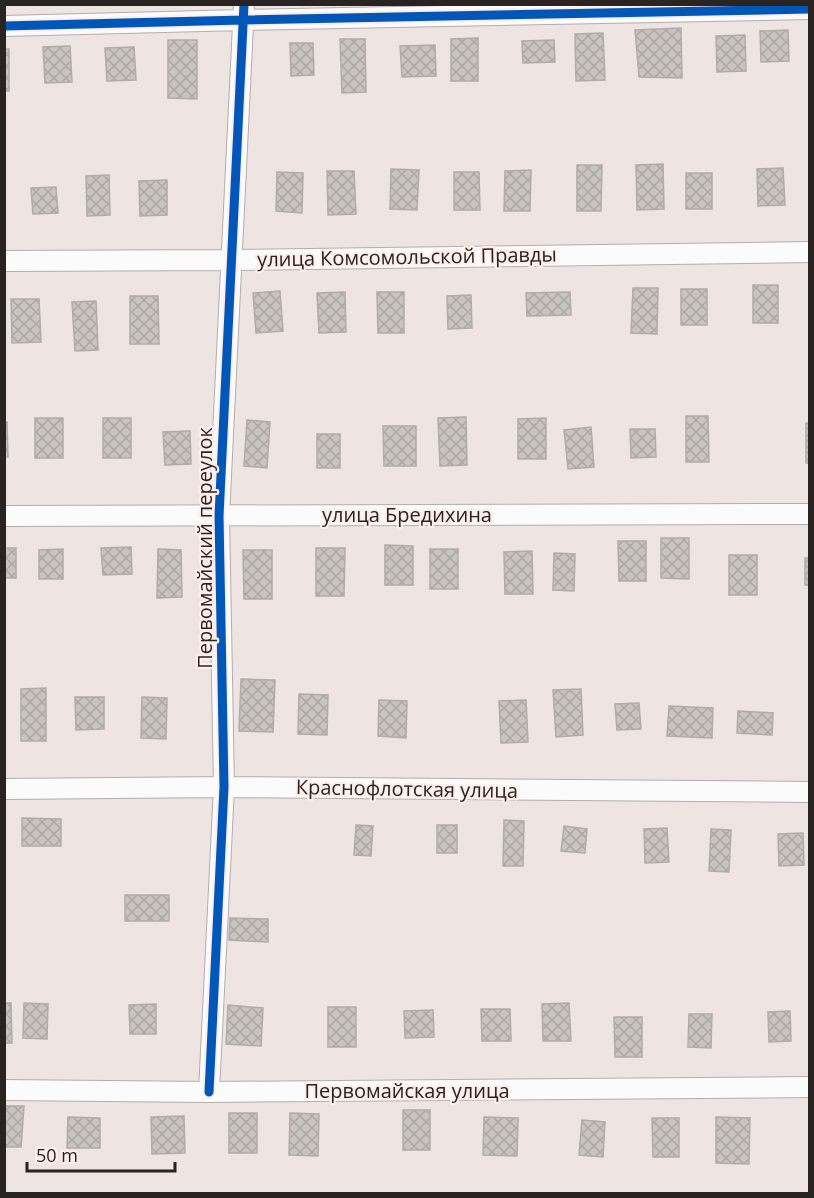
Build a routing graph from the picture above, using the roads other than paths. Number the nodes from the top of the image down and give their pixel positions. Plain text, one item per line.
1 (810, 9) edge
2 (244, 12) edge
3 (4, 27) edge
4 (810, 252) edge
5 (230, 260) junction
6 (4, 261) edge
7 (810, 514) edge
8 (4, 516) edge
9 (219, 516) junction
10 (224, 787) junction
11 (4, 789) edge
12 (810, 792) edge
13 (810, 1087) edge
14 (4, 1090) edge
15 (209, 1092) junction

1 - 2 street
2 - 3 street
2 - 5 street, Первомайский переулок
4 - 5 street, улица Комсомольской Правды
5 - 6 street, улица Комсомольской Правды
5 - 9 street, Первомайский переулок
7 - 9 street, улица Бредихина
8 - 9 street, улица Бредихина
9 - 10 street, Первомайский переулок
10 - 11 street, Краснофлотская улица
10 - 12 street, Краснофлотская улица
10 - 15 street, Первомайский переулок
13 - 15 street, Первомайская улица
14 - 15 street, Первомайская улица

